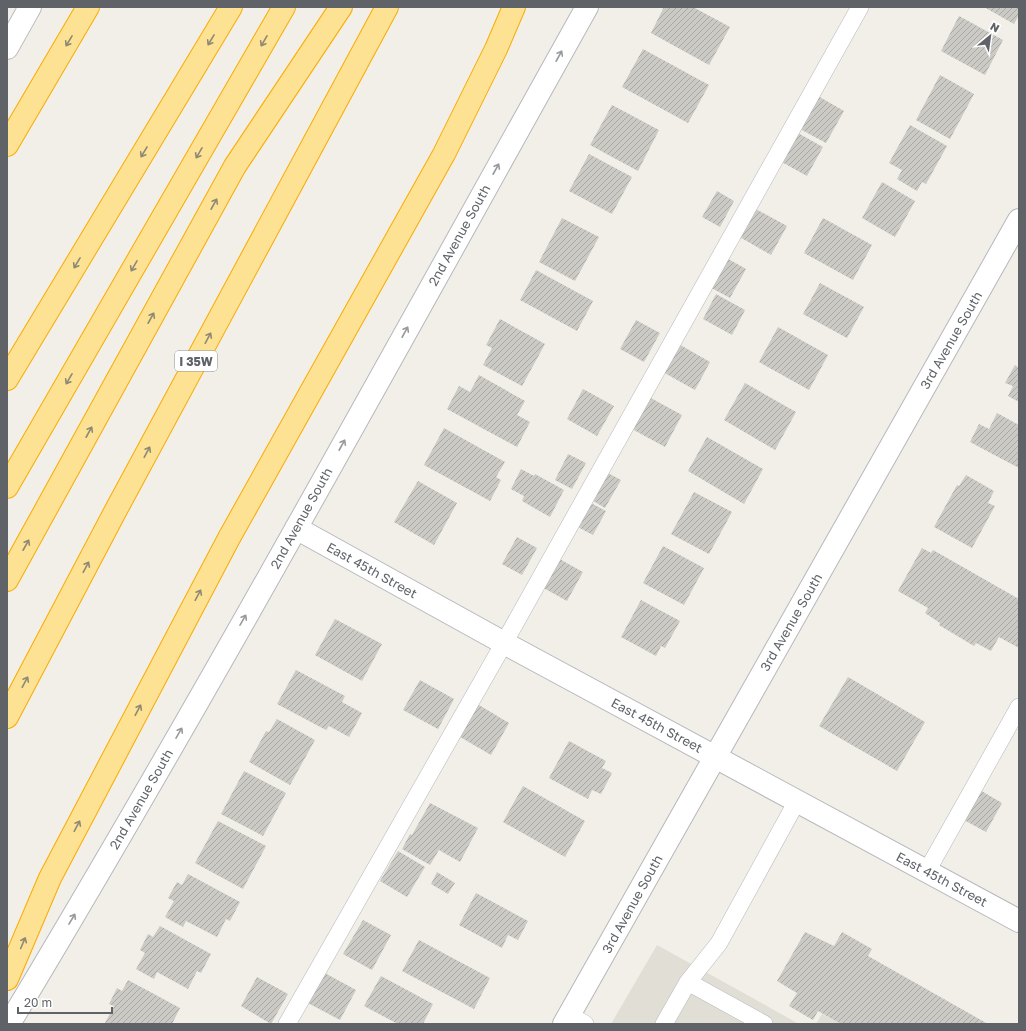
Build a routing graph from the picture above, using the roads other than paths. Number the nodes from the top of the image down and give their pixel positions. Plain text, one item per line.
1 (30, 7) edge
2 (88, 7) edge
3 (231, 7) edge
4 (284, 7) edge
5 (341, 7) edge
6 (387, 7) edge
7 (514, 7) edge
8 (586, 7) edge
9 (860, 7) edge
10 (7, 48) edge
11 (7, 145) edge
12 (1019, 220) edge
13 (7, 379) edge
14 (7, 486) edge
15 (296, 528) junction
16 (7, 580) edge
17 (504, 643) junction
18 (1019, 707) edge
19 (7, 716) edge
20 (715, 757) junction
21 (798, 801) junction
22 (927, 871) junction
23 (1019, 921) edge
24 (7, 979) edge
25 (688, 982) junction
26 (573, 1021) edge
27 (9, 1024) edge
28 (287, 1024) edge
29 (664, 1024) edge
30 (764, 1024) edge

1 - 10 street
2 -> 11 highway
3 -> 13 highway
4 -> 14 highway
16 -> 5 highway
19 -> 6 highway, I 35W
24 -> 7 highway
15 -> 8 street, 2nd Avenue South
9 - 17 lane
12 - 20 street, 3rd Avenue South
15 - 17 street, East 45th Street
27 -> 15 street, 2nd Avenue South
17 - 20 street, East 45th Street
17 - 28 lane
18 - 22 lane
20 - 21 street, East 45th Street
20 - 26 street, 3rd Avenue South
21 - 22 street, East 45th Street
21 - 25 lane
22 - 23 street, East 45th Street
25 - 29 lane
25 - 30 lane

